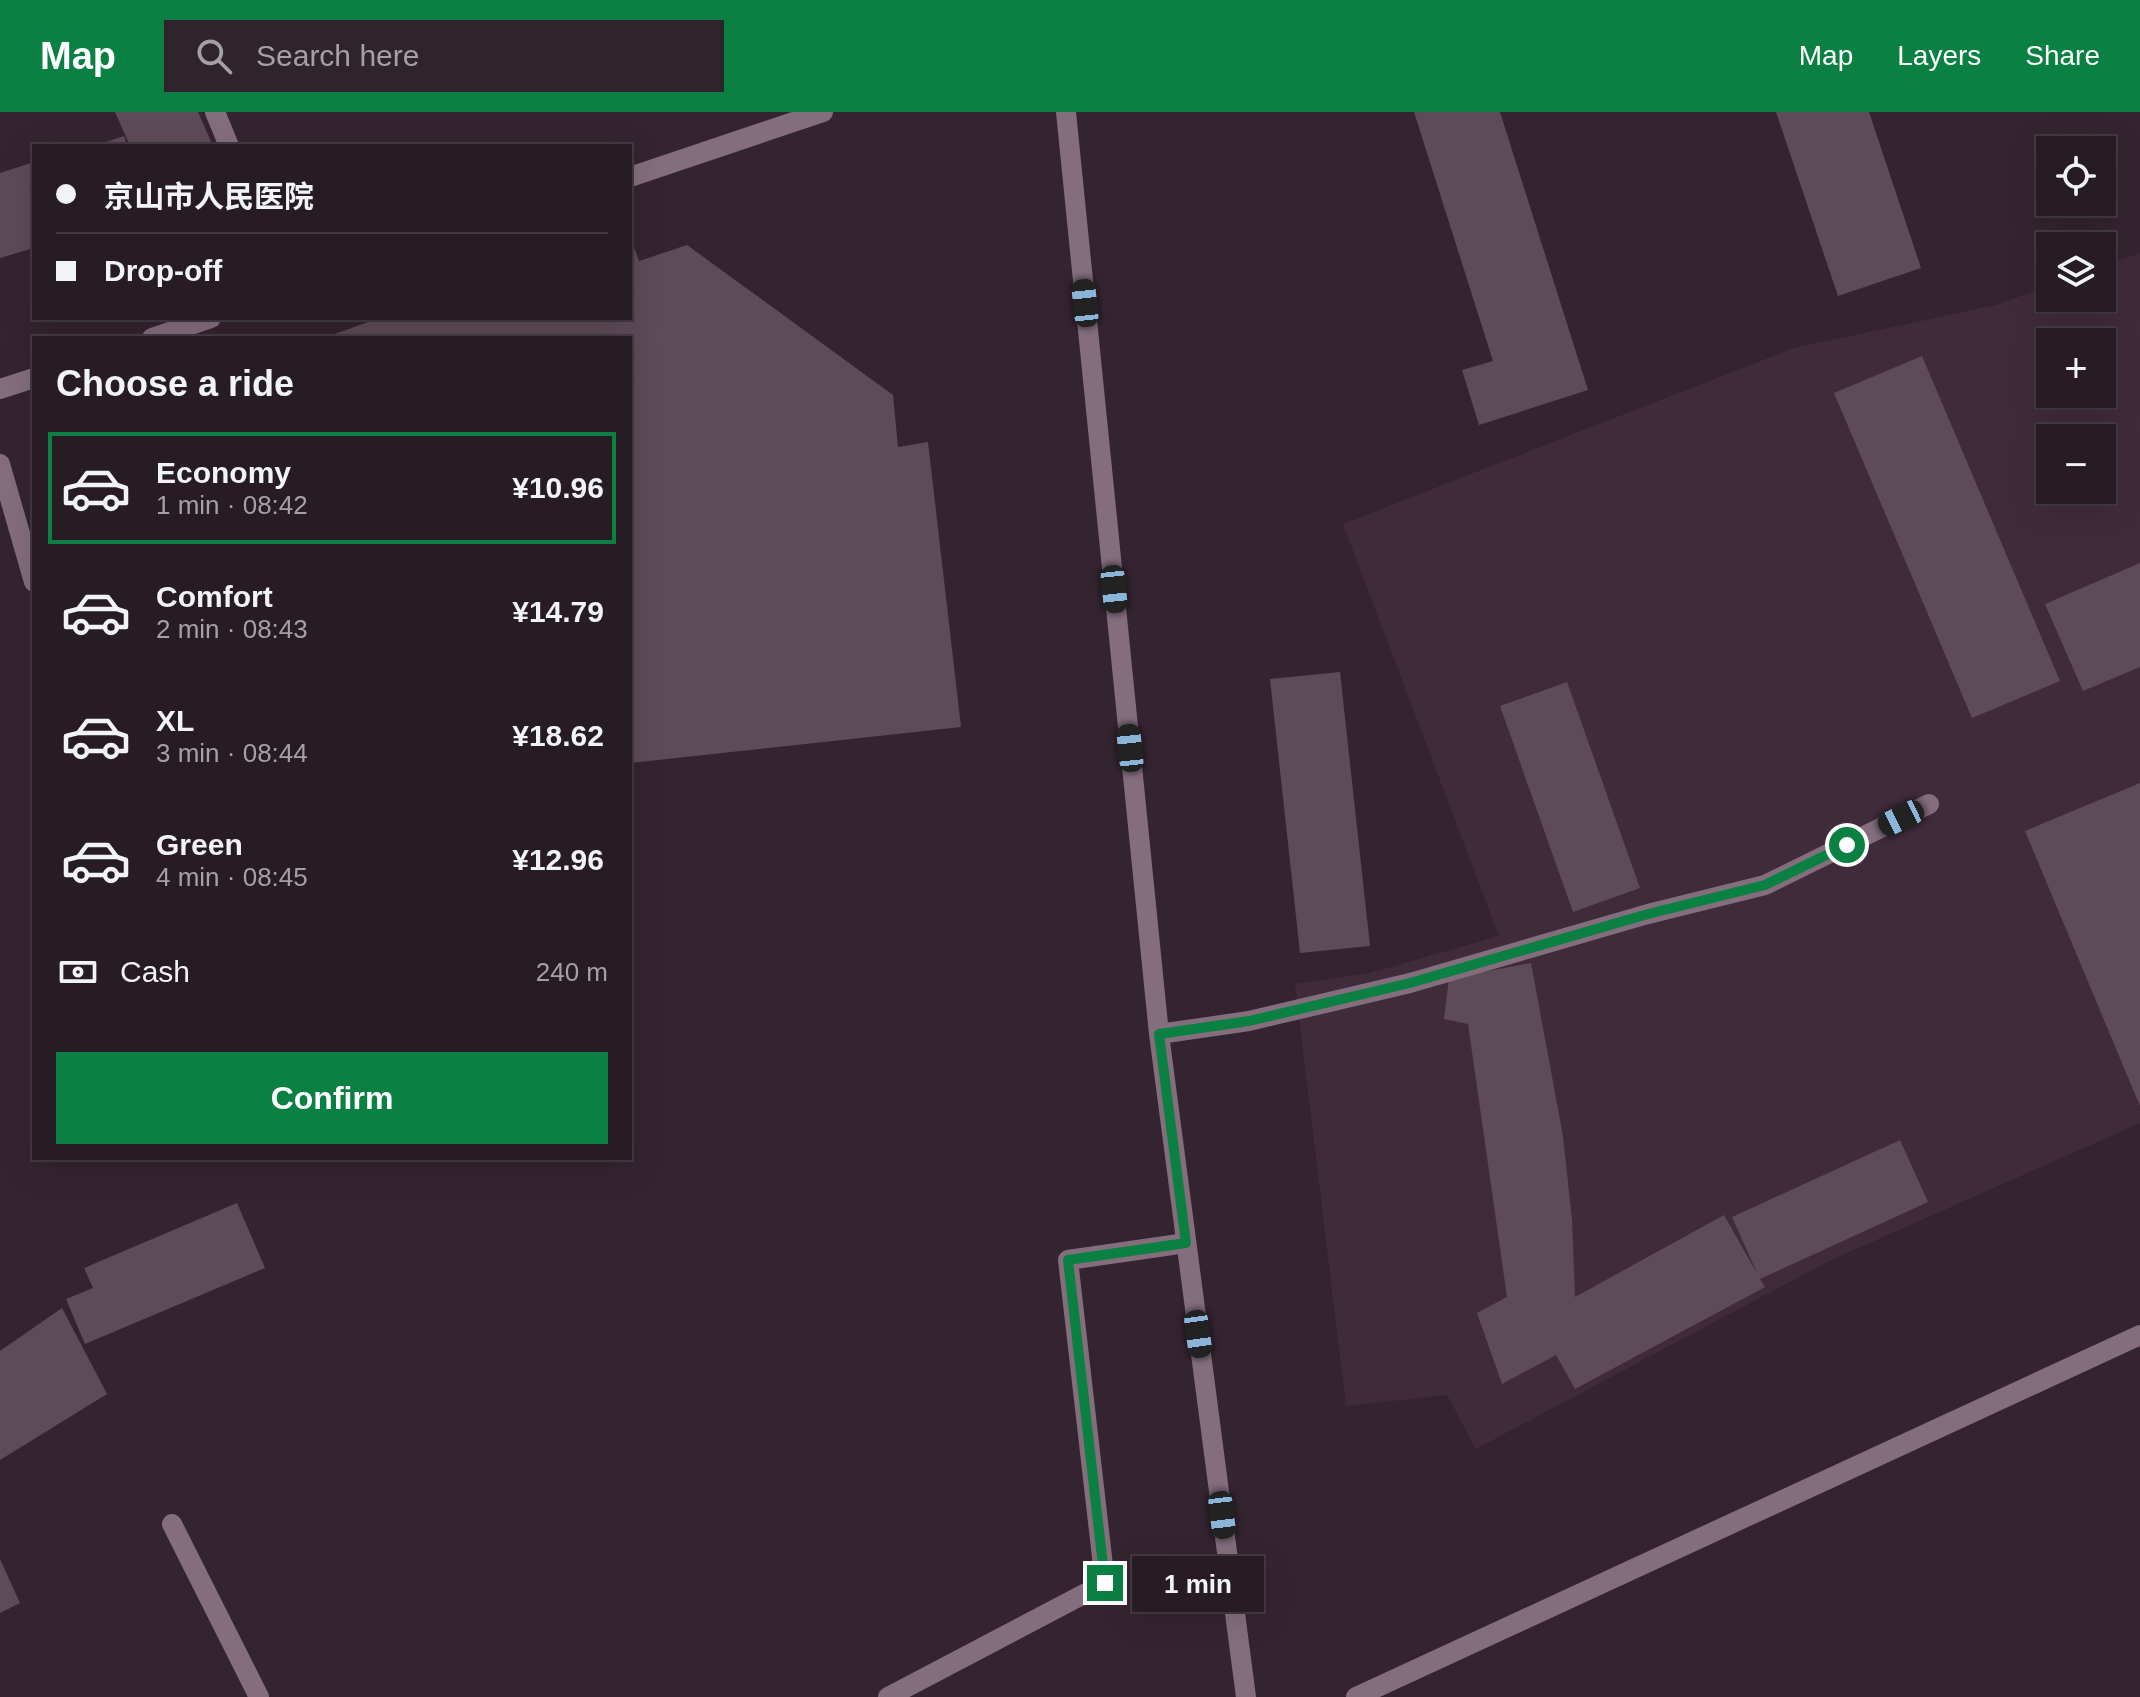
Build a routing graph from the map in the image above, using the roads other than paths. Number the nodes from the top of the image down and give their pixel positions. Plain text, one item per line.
1 (215, 112) edge
2 (823, 112) edge
3 (1066, 112) edge
4 (228, 144) edge
5 (632, 176) edge
6 (205, 320) edge
7 (158, 336) edge
8 (32, 379) edge
9 (0, 389) edge
10 (0, 464) edge
11 (32, 575) edge
12 (1929, 804) dead end
13 (1159, 1034) junction
14 (1186, 1243) junction
15 (2140, 1335) edge
16 (172, 1524) dead end
17 (259, 1697) edge
18 (888, 1697) edge
19 (1246, 1697) edge
20 (1356, 1697) edge

1 - 4 street
2 - 5 street
3 - 13 street
6 - 7 street
8 - 9 street
10 - 11 street
12 - 13 street
13 - 14 street
14 - 18 street
14 - 19 street
15 - 20 street
16 - 17 street

